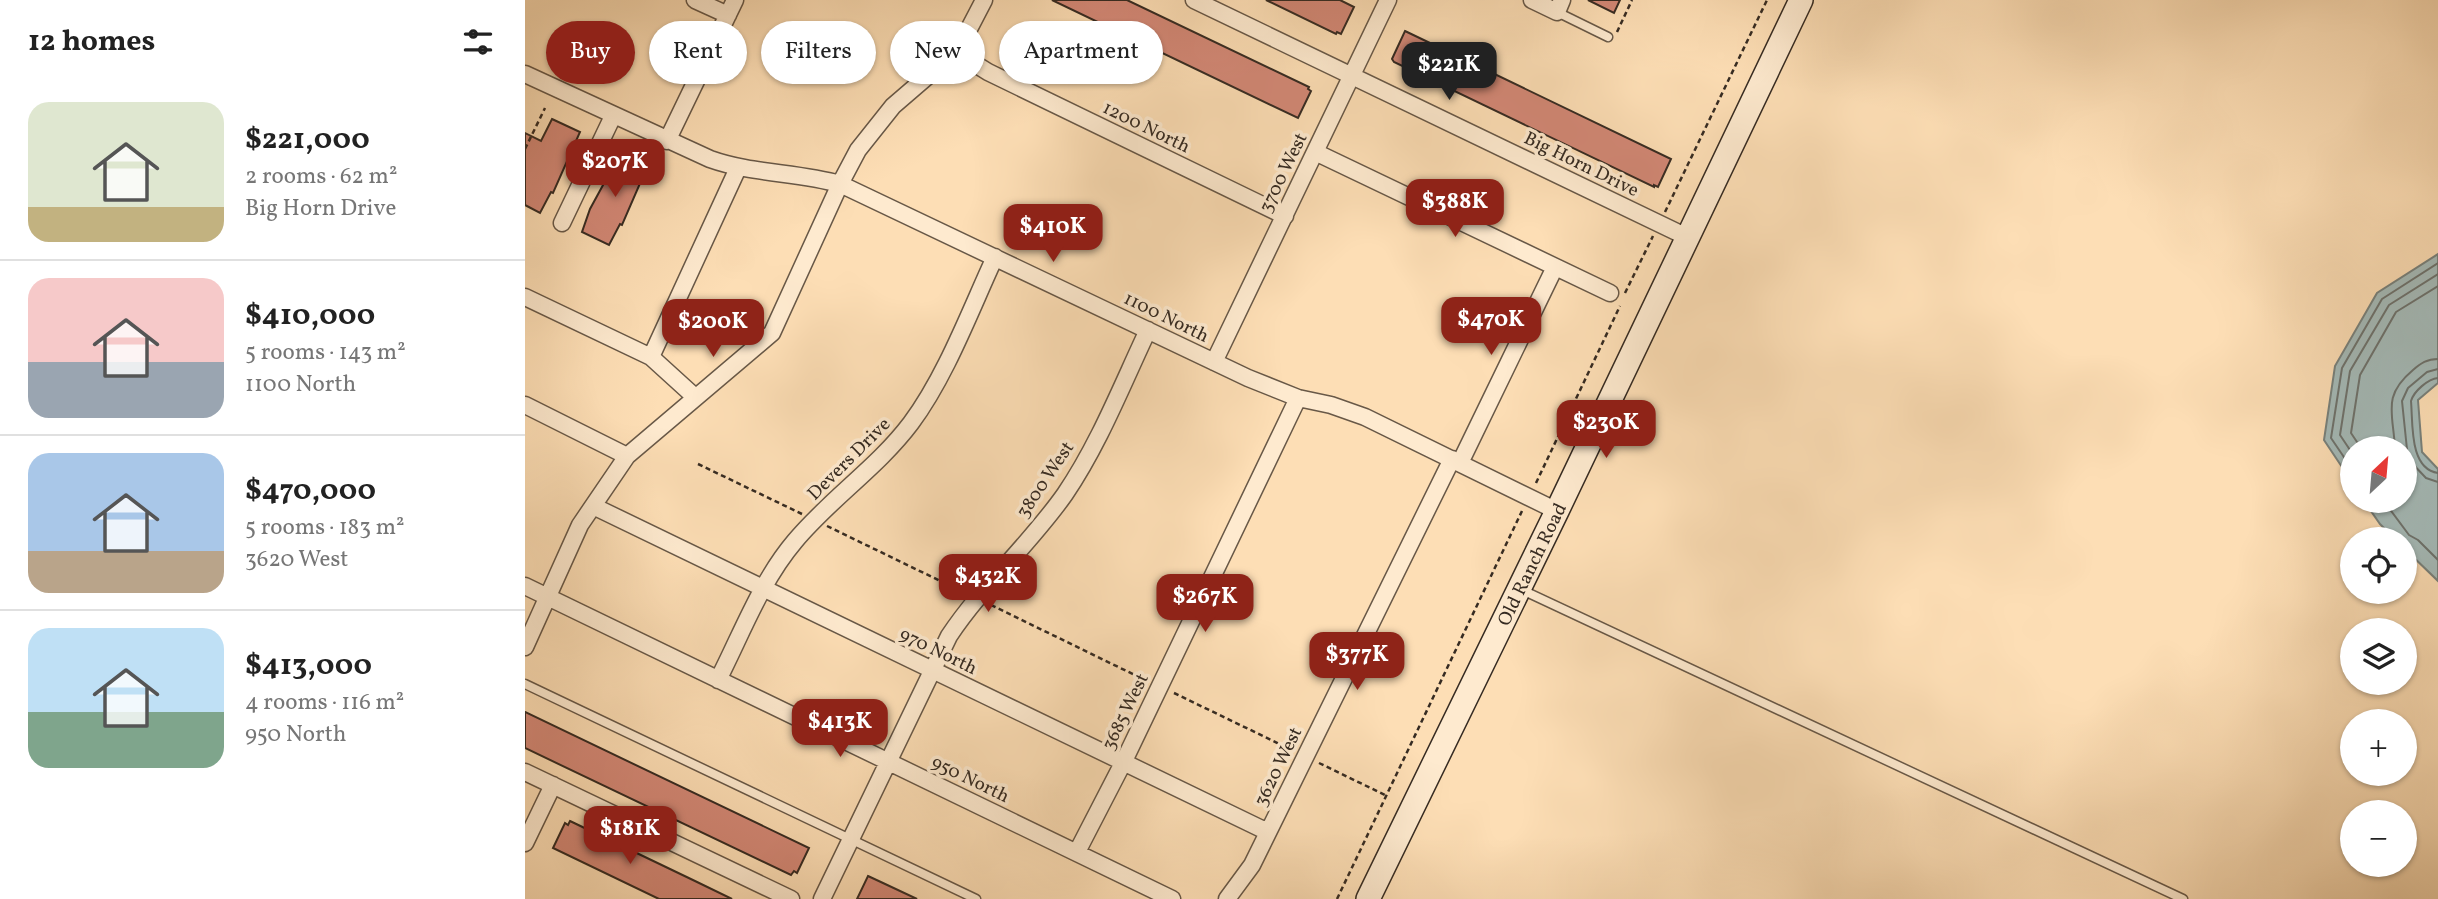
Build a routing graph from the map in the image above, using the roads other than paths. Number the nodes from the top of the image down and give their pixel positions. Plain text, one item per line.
1 (695, 0) edge
2 (735, 0) edge
3 (984, 0) edge
4 (1194, 0) edge
5 (1388, 0) edge
6 (1532, 0) edge
7 (1801, 0) edge
8 (1559, 6) edge
9 (728, 15) junction
10 (974, 21) edge
11 (1610, 39) road end
12 (985, 70) edge
13 (525, 74) edge
14 (1352, 76) junction
15 (920, 84) edge
16 (613, 116) junction
17 (667, 141) junction
18 (1315, 152) junction
19 (738, 168) junction
20 (840, 184) junction
21 (1285, 216) junction
22 (562, 223) dead end
23 (1687, 237) junction
24 (995, 257) junction
25 (1555, 267) junction
26 (1610, 293) dead end
27 (525, 297) edge
28 (1148, 330) junction
29 (651, 356) junction
30 (1214, 362) junction
31 (695, 397) junction
32 (1298, 398) junction
33 (525, 405) edge
34 (627, 456) junction
35 (1456, 461) junction
36 (593, 506) junction
37 (1557, 511) junction
38 (525, 586) edge
39 (1520, 588) junction
40 (763, 589) junction
41 (546, 596) junction
42 (525, 647) edge
43 (932, 670) junction
44 (719, 680) junction
45 (525, 684) edge
46 (887, 761) junction
47 (1124, 761) junction
48 (525, 772) edge
49 (552, 785) junction
50 (1268, 832) junction
51 (850, 839) junction
52 (525, 843) edge
53 (1077, 852) junction
54 (791, 899) edge
55 (821, 899) edge
56 (976, 899) edge
57 (1172, 899) edge
58 (1227, 899) edge
59 (1368, 899) edge
60 (2183, 899) edge

1 - 9 street
2 - 9 street
3 - 10 street
4 - 14 street, Big Horn Drive
5 - 14 street, 3700 West
6 - 8 street
7 - 23 street, Old Ranch Road
8 - 11 lane
9 - 17 street
12 - 21 street, 1200 North
13 - 16 street, 1100 North
14 - 18 street, 3700 West
14 - 23 street, Big Horn Drive
15 - 20 street
16 - 17 street, 1100 North
16 - 22 street
17 - 19 street, 1100 North
18 - 21 street, 3700 West
18 - 25 street
19 - 20 street, 1100 North
19 - 29 street
20 - 24 street, 1100 North
20 - 31 street
21 - 30 street, 3700 West
23 - 37 street, Old Ranch Road
24 - 28 street, 1100 North
24 - 40 street, Devers Drive
25 - 26 street
25 - 35 street, 3620 West
27 - 29 street
28 - 30 street, 1100 North
28 - 43 street, 3800 West
29 - 31 street
30 - 32 street, 1100 North
31 - 34 street
32 - 35 street, 1100 North
32 - 47 street, 3685 West
33 - 34 street
34 - 36 street
35 - 37 street, 1100 North
35 - 50 street, 3620 West
36 - 40 street, 970 North
36 - 41 street
37 - 39 street, Old Ranch Road
38 - 41 street, 950 North
39 - 59 street, Old Ranch Road
39 - 60 lane
40 - 43 street, 970 North
40 - 44 street, Devers Drive
41 - 42 street
41 - 44 street, 950 North
43 - 46 street, 3800 West
43 - 47 street, 970 North
44 - 46 street, 950 North
45 - 51 lane
46 - 51 street, 3800 West
46 - 53 street, 950 North
47 - 50 street, 970 North
47 - 53 street, 3685 West
48 - 49 street
49 - 52 street
49 - 54 street
50 - 58 street, 3620 West
51 - 55 street, 3800 West
51 - 56 lane
53 - 57 street, 950 North

